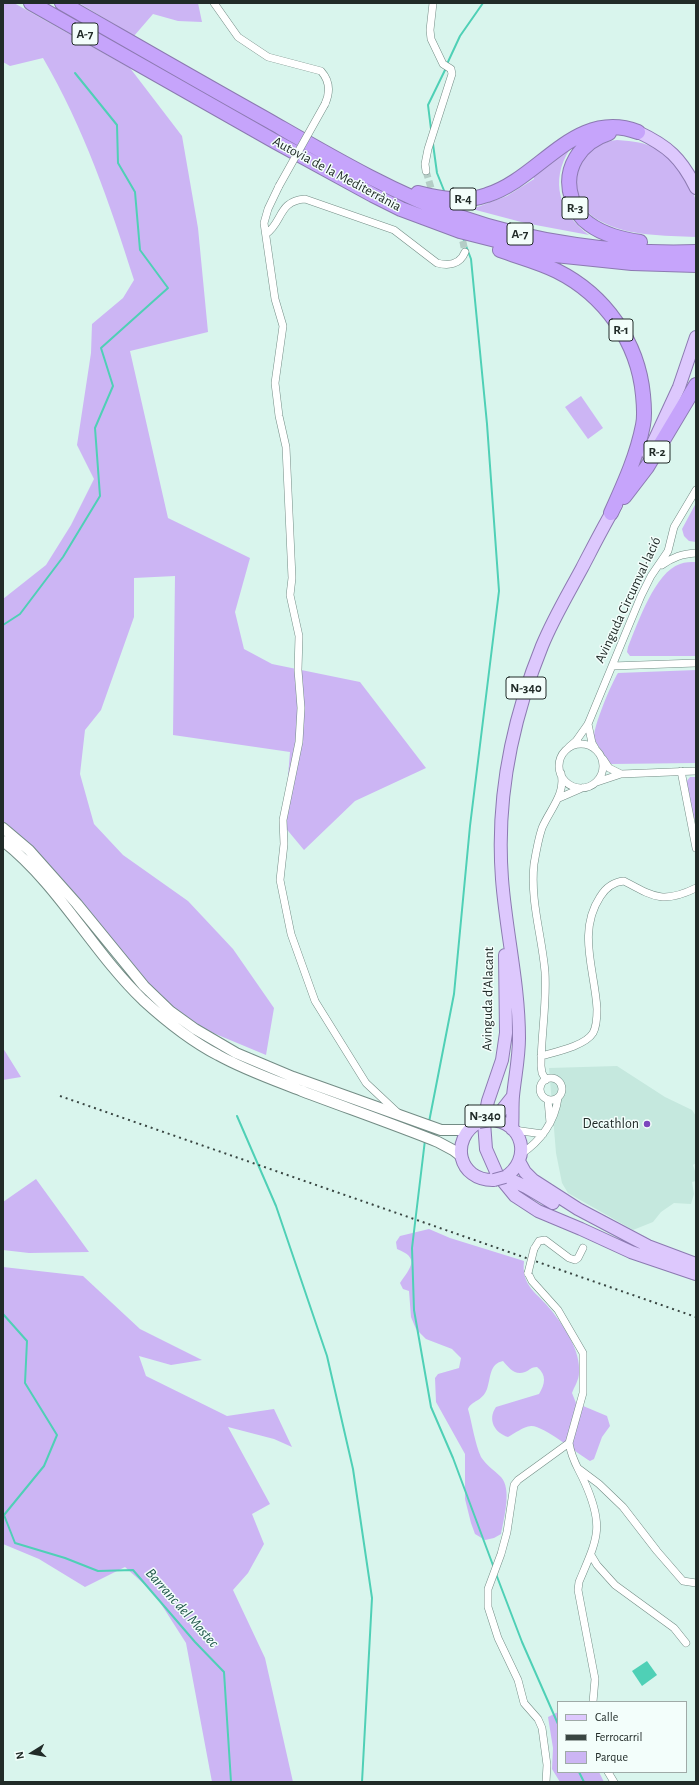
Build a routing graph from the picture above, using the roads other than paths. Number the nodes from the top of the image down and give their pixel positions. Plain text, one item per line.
1 (31, 3) edge
2 (62, 3) edge
3 (214, 3) edge
4 (433, 3) edge
5 (638, 132) junction
6 (426, 172) tunnel mouth
7 (363, 174) junction
8 (696, 188) edge
9 (460, 231) junction
10 (266, 234) junction
11 (464, 252) dead end
12 (692, 252) edge
13 (696, 265) edge
14 (696, 337) edge
15 (696, 385) edge
16 (696, 490) edge
17 (611, 513) junction
18 (696, 553) edge
19 (658, 567) junction
20 (696, 662) edge
21 (612, 666) junction
22 (588, 724) junction
23 (569, 747) junction
24 (596, 750) junction
25 (601, 757) junction
26 (681, 771) junction
27 (696, 771) edge
28 (561, 773) junction
29 (621, 774) junction
30 (593, 784) junction
31 (584, 788) junction
32 (559, 798) junction
33 (3, 828) edge
34 (694, 828) edge
35 (3, 841) edge
36 (696, 848) edge
37 (502, 880) junction
38 (696, 888) edge
39 (541, 1056) junction
40 (546, 1080) junction
41 (513, 1096) junction
42 (558, 1098) junction
43 (548, 1100) junction
44 (400, 1116) junction
45 (488, 1121) junction
46 (550, 1122) junction
47 (513, 1129) junction
48 (468, 1130) junction
49 (543, 1134) junction
50 (461, 1156) junction
51 (520, 1158) junction
52 (499, 1179) junction
53 (583, 1248) dead end
54 (651, 1259) junction
55 (696, 1264) edge
56 (696, 1274) edge
57 (570, 1443) junction
58 (577, 1467) junction
59 (590, 1555) junction
60 (696, 1583) edge
61 (686, 1643) dead end
62 (593, 1701) edge
63 (609, 1773) edge
64 (546, 1782) edge
65 (614, 1782) edge

1 - 9 highway, Autovia de la Mediterrània / A-7
2 - 7 highway, Autovia de la Mediterrània / A-7
3 - 10 street, bridge
4 - 6 street
5 - 7 highway, R-4
5 - 8 main road
5 - 12 highway, R-3
7 - 12 highway, Autovia de la Mediterrània / A-7
9 - 13 highway, Autovia de la Mediterrània / A-7
9 - 17 highway, R-1
10 - 11 street
10 - 44 street
14 - 17 main road, N-340
15 - 17 highway, R-2
16 - 19 street, Avinguda Circumval·lació
17 - 37 main road, N-340
18 - 19 street
19 - 21 street, Avinguda Circumval·lació
20 - 21 street
21 - 22 street, Avinguda Circumval·lació
22 - 23 street, Avinguda Circumval·lació
22 - 24 street
23 - 24 street
23 - 28 street
24 - 25 street
25 - 29 street
25 - 30 street
26 - 27 street
26 - 29 street
26 - 34 street
28 - 31 street
28 - 32 street
29 - 30 street
30 - 31 street
31 - 32 street
32 - 39 street
33 - 44 main road
34 - 36 street
35 - 50 main road
37 - 41 main road, N-340
37 - 54 main road, Avinguda d'Alacant / N-340
38 - 39 street
39 - 40 street
40 - 42 street
40 - 43 street
41 - 45 main road, N-340
41 - 47 main road, N-340
42 - 43 street
42 - 46 street
43 - 46 street
44 - 48 main road
45 - 47 main road, N-340
45 - 48 main road, N-340
46 - 49 street
47 - 49 street
47 - 51 main road, N-340
48 - 50 main road, N-340
49 - 51 street
50 - 52 main road, N-340
51 - 52 main road
51 - 55 main road, N-340
52 - 54 main road, Avinguda d'Alacant / N-340
53 - 57 street, bridge
54 - 56 main road, Avinguda d'Alacant / N-340
57 - 58 street
57 - 64 street
58 - 59 street
58 - 60 street
59 - 61 street
59 - 62 street
63 - 65 street

